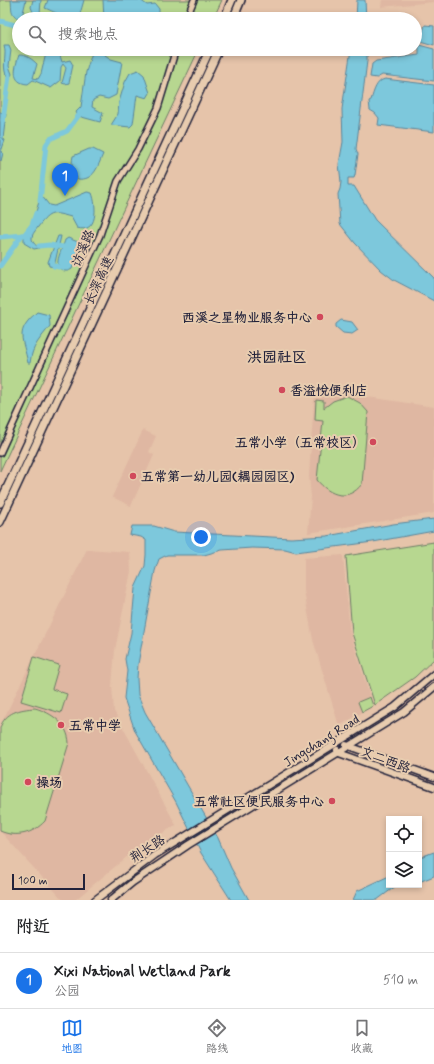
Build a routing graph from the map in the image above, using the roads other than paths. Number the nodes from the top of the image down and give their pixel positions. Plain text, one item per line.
1 (194, 0) edge
2 (232, 0) edge
3 (241, 0) edge
4 (189, 12) edge
5 (227, 12) edge
6 (236, 12) edge
7 (174, 56) edge
8 (207, 56) edge
9 (216, 56) edge
10 (0, 453) edge
11 (0, 503) edge
12 (0, 522) edge
13 (434, 674) edge
14 (434, 687) edge
15 (342, 740) junction
16 (334, 745) junction
17 (347, 747) junction
18 (338, 753) junction
19 (434, 777) edge
20 (434, 787) edge
21 (215, 820) joint
22 (218, 827) joint
23 (95, 900) edge
24 (111, 900) edge

1 - 4 street
2 - 5 highway
3 - 6 highway
7 - 10 street, 访溪路
8 - 11 highway, 长深高速
9 - 12 highway, 长深高速
13 - 15 main road, Jingchang Road
14 - 17 main road, Jingchang Road
15 - 16 main road, Jingchang Road
15 - 17 main road, 文二西路
16 - 18 main road
16 - 21 main road, Jingchang Road
17 - 18 main road, Jingchang Road
17 - 19 main road, 文二西路
18 - 20 main road, 文二西路
18 - 22 main road, Jingchang Road
21 - 23 main road, 荆长路
22 - 24 main road, 荆长路

